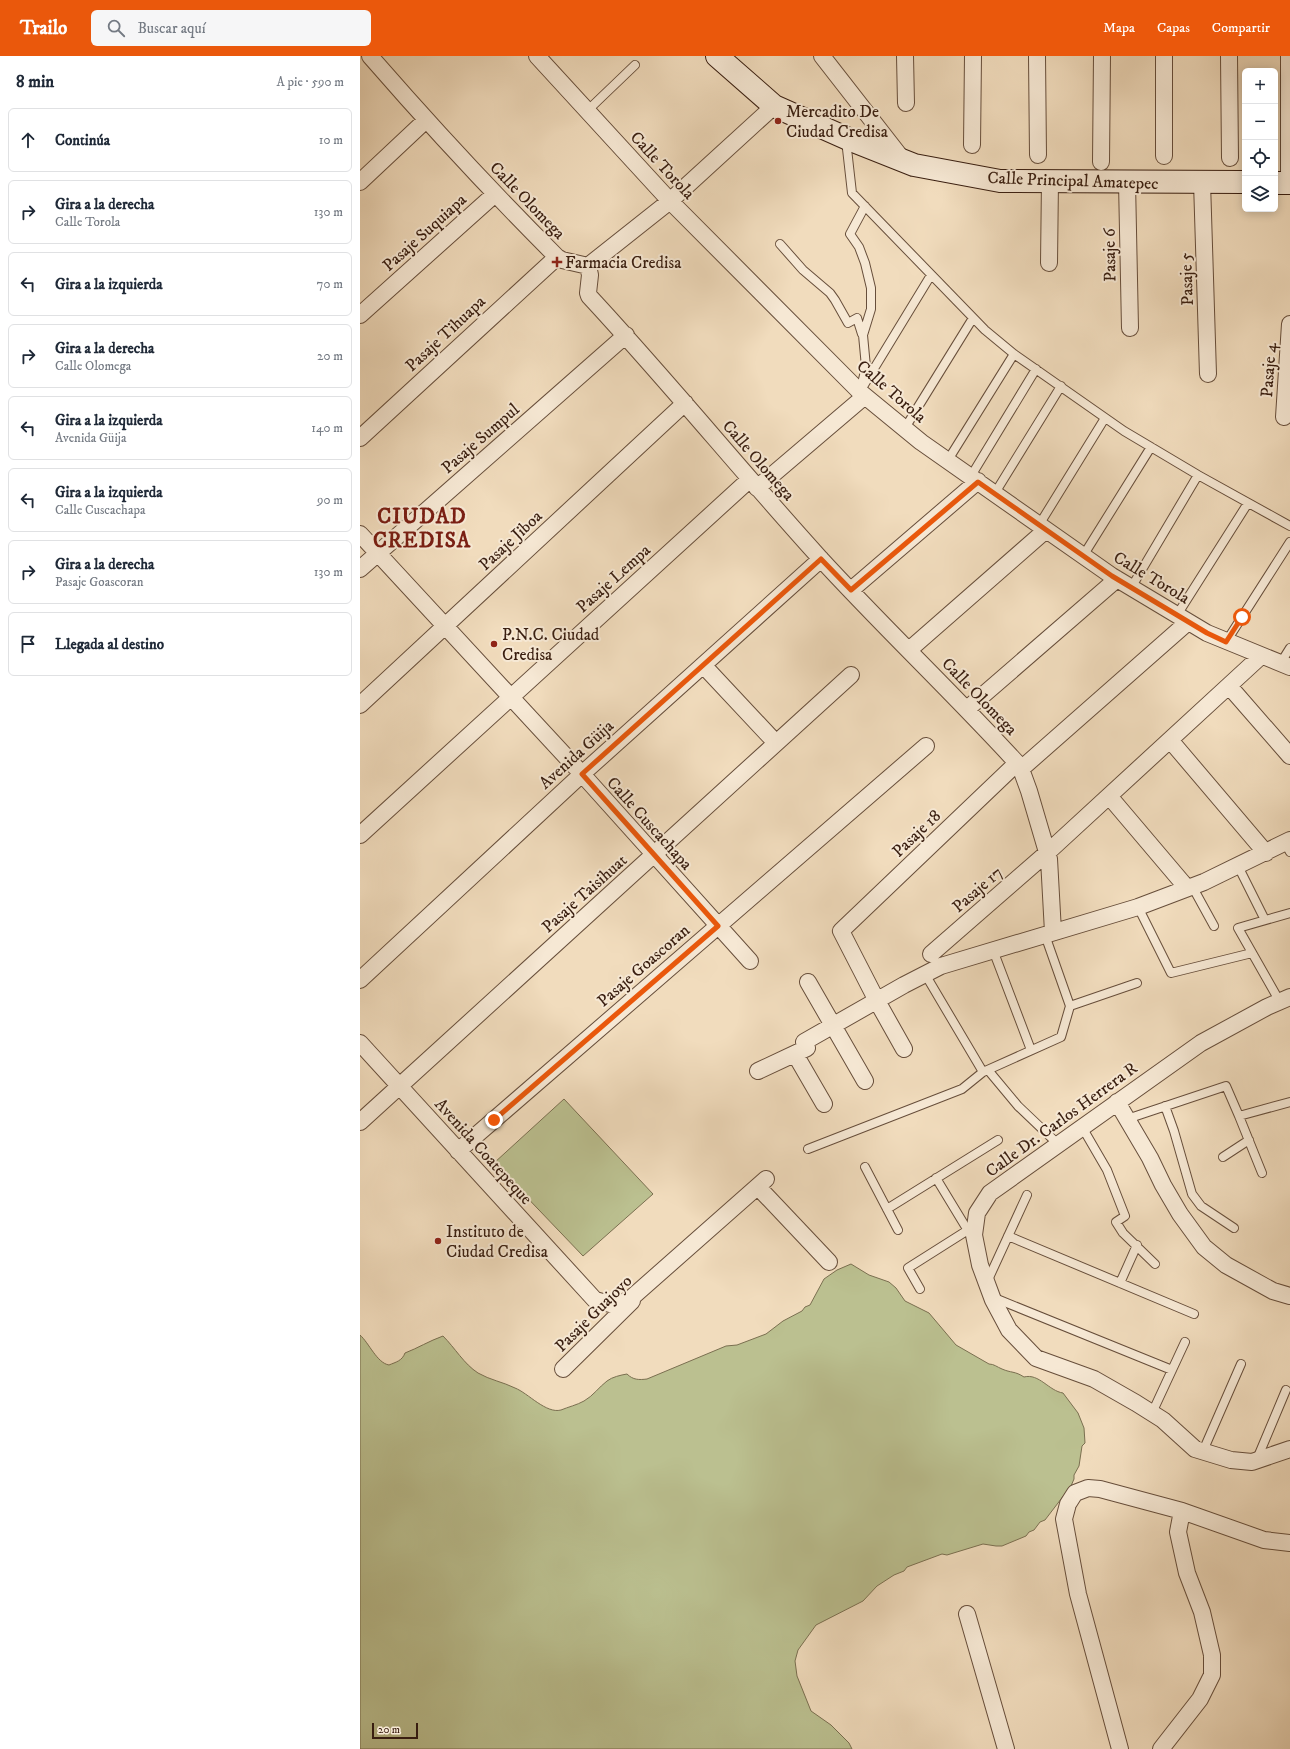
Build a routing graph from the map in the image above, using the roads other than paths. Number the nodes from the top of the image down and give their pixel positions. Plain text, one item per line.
1 (370, 56) edge
2 (537, 56) edge
3 (717, 56) edge
4 (822, 56) edge
5 (905, 56) edge
6 (973, 56) edge
7 (1037, 56) edge
8 (1102, 56) edge
9 (1164, 56) edge
10 (1229, 56) edge
11 (1289, 56) edge
12 (635, 65) dead end
13 (906, 103) dead end
14 (774, 106) junction
15 (587, 111) junction
16 (426, 120) junction
17 (846, 138) junction
18 (972, 145) dead end
19 (1038, 155) dead end
20 (1164, 156) dead end
21 (1230, 158) dead end
22 (903, 160) junction
23 (1101, 162) dead end
24 (1050, 181) junction
25 (360, 182) edge
26 (1127, 182) junction
27 (1202, 182) junction
28 (1242, 182) edge
29 (1285, 183) edge
30 (494, 194) junction
31 (670, 201) junction
32 (865, 206) junction
33 (780, 244) dead end
34 (557, 257) junction
35 (1049, 263) dead end
36 (588, 266) junction
37 (931, 275) junction
38 (360, 314) edge
39 (973, 318) junction
40 (1290, 324) edge
41 (1130, 328) dead end
42 (626, 335) junction
43 (863, 335) junction
44 (1014, 354) junction
45 (1036, 369) junction
46 (1208, 374) dead end
47 (1061, 386) junction
48 (862, 394) junction
49 (685, 403) junction
50 (1284, 417) dead end
51 (1105, 418) junction
52 (905, 428) junction
53 (360, 438) edge
54 (1151, 447) junction
55 (948, 460) junction
56 (1198, 476) junction
57 (974, 479) junction
58 (753, 484) junction
59 (995, 493) junction
60 (1248, 502) junction
61 (1290, 526) edge
62 (1043, 527) junction
63 (360, 534) edge
64 (1290, 542) edge
65 (378, 553) junction
66 (1083, 556) junction
67 (821, 559) junction
68 (360, 569) edge
69 (1117, 579) junction
70 (1131, 588) junction
71 (851, 590) junction
72 (1183, 618) junction
73 (445, 627) junction
74 (1226, 642) junction
75 (1290, 648) edge
76 (909, 650) junction
77 (1261, 656) junction
78 (703, 665) junction
79 (1285, 665) edge
80 (850, 675) dead end
81 (1229, 686) junction
82 (510, 698) junction
83 (360, 705) edge
84 (967, 710) junction
85 (1170, 740) junction
86 (776, 743) junction
87 (926, 746) dead end
88 (1290, 756) edge
89 (1019, 766) junction
90 (582, 774) junction
91 (1109, 796) junction
92 (360, 835) edge
93 (1288, 845) edge
94 (1048, 852) junction
95 (1266, 852) junction
96 (654, 854) junction
97 (1238, 866) junction
98 (1190, 887) junction
99 (1138, 907) junction
100 (1290, 913) edge
101 (1265, 920) junction
102 (718, 926) junction
103 (1214, 926) dead end
104 (1049, 934) junction
105 (992, 950) junction
106 (1252, 953) junction
107 (931, 954) dead end
108 (750, 961) dead end
109 (925, 974) junction
110 (360, 980) edge
111 (808, 982) dead end
112 (1137, 983) dead end
113 (1285, 999) edge
114 (877, 1001) junction
115 (1070, 1006) junction
116 (833, 1026) junction
117 (360, 1043) edge
118 (904, 1049) dead end
119 (1031, 1050) junction
120 (795, 1054) junction
121 (758, 1071) dead end
122 (986, 1071) junction
123 (865, 1081) dead end
124 (400, 1086) junction
125 (1117, 1102) junction
126 (1290, 1102) edge
127 (824, 1104) dead end
128 (1165, 1106) junction
129 (1239, 1116) junction
130 (1127, 1119) junction
131 (360, 1122) edge
132 (1082, 1127) junction
133 (998, 1140) dead end
134 (1249, 1140) junction
135 (1058, 1144) junction
136 (808, 1149) dead end
137 (458, 1151) junction
138 (1223, 1157) dead end
139 (865, 1167) dead end
140 (1262, 1173) dead end
141 (936, 1178) junction
142 (1027, 1195) dead end
143 (887, 1209) junction
144 (1234, 1228) dead end
145 (898, 1230) dead end
146 (968, 1230) junction
147 (1008, 1236) junction
148 (976, 1245) junction
149 (1137, 1245) junction
150 (829, 1262) dead end
151 (1155, 1264) dead end
152 (1120, 1283) junction
153 (649, 1284) junction
154 (920, 1289) dead end
155 (989, 1290) junction
156 (1290, 1296) edge
157 (1194, 1314) dead end
158 (1185, 1342) dead end
159 (1241, 1364) dead end
160 (564, 1369) dead end
161 (1172, 1370) junction
162 (1286, 1390) dead end
163 (1152, 1413) junction
164 (1290, 1449) edge
165 (1203, 1452) junction
166 (1257, 1460) junction
167 (1182, 1511) junction
168 (1290, 1543) edge
169 (967, 1614) dead end
170 (1006, 1749) edge
171 (1120, 1749) edge
172 (1161, 1749) edge

1 - 16 street, Calle Olomega
2 - 15 street, Calle Torola
3 - 14 street, Calle Principal Amatepec
4 - 22 street
5 - 13 street
6 - 18 street
7 - 19 street
8 - 23 street
9 - 20 street
10 - 21 street
11 - 29 street
12 - 15 lane
14 - 17 street, Calle Principal Amatepec
14 - 31 street
15 - 31 street, Calle Torola
16 - 25 street
16 - 30 street, Calle Olomega
17 - 22 street, Calle Principal Amatepec
17 - 32 lane
22 - 24 street, Calle Principal Amatepec
24 - 26 street, Calle Principal Amatepec
24 - 35 street
26 - 27 street, Calle Principal Amatepec
26 - 41 street, Pasaje 6
27 - 28 street, Calle Principal Amatepec
27 - 46 street, Pasaje 5
30 - 34 street, Calle Olomega
30 - 38 street, Pasaje Suquiapa
31 - 36 street
31 - 48 street, Calle Torola
32 - 37 lane
32 - 43 lane
33 - 43 lane
34 - 36 street, Calle Olomega
34 - 53 street, Pasaje Tihuapa
36 - 42 street, Calle Olomega
37 - 39 lane
37 - 48 lane
39 - 44 lane
39 - 52 lane
40 - 50 street, Pasaje 4
42 - 49 street, Calle Olomega
42 - 65 street, Pasaje Sumpul
43 - 48 lane
44 - 45 lane
44 - 55 lane
45 - 47 lane
45 - 57 lane
47 - 51 lane
47 - 59 lane
48 - 52 street, Calle Torola
48 - 58 street, Pasaje Lempa
49 - 58 street, Calle Olomega
49 - 73 street, Pasaje Jiboa
51 - 54 lane
51 - 62 lane
52 - 55 street, Calle Torola
54 - 56 lane
54 - 66 lane
55 - 57 street, Calle Torola
56 - 60 lane
56 - 70 lane
57 - 59 street, Calle Torola
57 - 71 street
58 - 67 street, Calle Olomega
58 - 82 street, Pasaje Lempa
59 - 62 street, Calle Torola
60 - 61 lane
60 - 72 lane
62 - 66 street, Calle Torola
62 - 76 street
63 - 65 street, Calle Cuscachapa
64 - 74 lane
65 - 68 street, Pasaje Sumpul
65 - 73 street, Calle Cuscachapa
66 - 69 street, Calle Torola
67 - 71 street, Calle Olomega
67 - 78 street, Avenida Güija
69 - 70 street, Calle Torola
69 - 84 street
70 - 72 street, Calle Torola
71 - 76 street, Calle Olomega
72 - 74 street, Calle Torola
72 - 89 street, Pasaje 18
73 - 82 street, Calle Cuscachapa
73 - 83 street, Pasaje Jiboa
74 - 77 street, Calle Torola
75 - 79 lane
76 - 84 street, Calle Olomega
77 - 79 street, Calle Torola
77 - 81 street, Pasaje 17
78 - 86 street
78 - 90 street, Avenida Güija
80 - 86 street, Pasaje Taisihuat
81 - 85 street, Pasaje 17
81 - 88 street
82 - 90 street, Calle Cuscachapa
82 - 92 street, Pasaje Lempa
84 - 89 street, Calle Olomega
85 - 91 street, Pasaje 17
85 - 95 street
86 - 96 street, Pasaje Taisihuat
87 - 102 street, Pasaje Goascoran
89 - 94 street, Calle Olomega
89 - 114 street, Pasaje 18
90 - 96 street, Calle Cuscachapa
90 - 110 street, Avenida Güija
91 - 94 street, Pasaje 17
91 - 98 street
93 - 95 street
94 - 104 street, Calle Olomega
94 - 107 street, Pasaje 17
95 - 97 street
96 - 102 street, Calle Cuscachapa
96 - 124 street, Pasaje Taisihuat
97 - 98 street
97 - 101 lane
98 - 99 street
98 - 103 lane
99 - 104 street
99 - 106 lane
100 - 101 lane
101 - 106 lane
102 - 108 street, Calle Cuscachapa
102 - 137 street, Pasaje Goascoran
104 - 105 street
104 - 115 lane
105 - 109 street
105 - 119 lane
106 - 113 lane
109 - 114 street
109 - 122 lane
111 - 116 street
112 - 115 lane
113 - 125 street, Calle Dr. Carlos Herrera R
114 - 116 street
114 - 118 street
115 - 119 lane
116 - 120 street
116 - 123 street
117 - 124 street, Avenida Coatepeque
119 - 122 lane
120 - 121 street
120 - 127 street
122 - 135 lane
122 - 136 lane
124 - 131 street, Pasaje Taisihuat
124 - 137 street, Avenida Coatepeque
125 - 130 street
125 - 132 street, Calle Dr. Carlos Herrera R
126 - 129 lane
128 - 129 lane
128 - 130 lane
128 - 144 lane
129 - 134 lane
130 - 156 street
132 - 135 street, Calle Dr. Carlos Herrera R
132 - 149 lane
133 - 141 lane
134 - 138 lane
134 - 140 lane
135 - 148 street, Calle Dr. Carlos Herrera R
137 - 153 street, Avenida Coatepeque
139 - 143 lane
141 - 143 lane
141 - 146 lane
142 - 147 lane
143 - 145 lane
146 - 148 lane
146 - 154 lane
147 - 152 lane
147 - 155 lane
148 - 155 street, Calle Dr. Carlos Herrera R
149 - 151 lane
149 - 152 lane
150 - 153 street, Avenida Coatepeque
152 - 157 lane
153 - 160 street, Pasaje Guajoyo
155 - 161 lane
155 - 163 street, Calle Dr. Carlos Herrera R
158 - 161 lane
159 - 165 lane
161 - 163 lane
162 - 166 lane
163 - 165 street, Calle Dr. Carlos Herrera R
164 - 166 street, Calle Dr. Carlos Herrera R
165 - 166 street, Calle Dr. Carlos Herrera R
167 - 168 street
167 - 171 street
167 - 172 street
169 - 170 street

